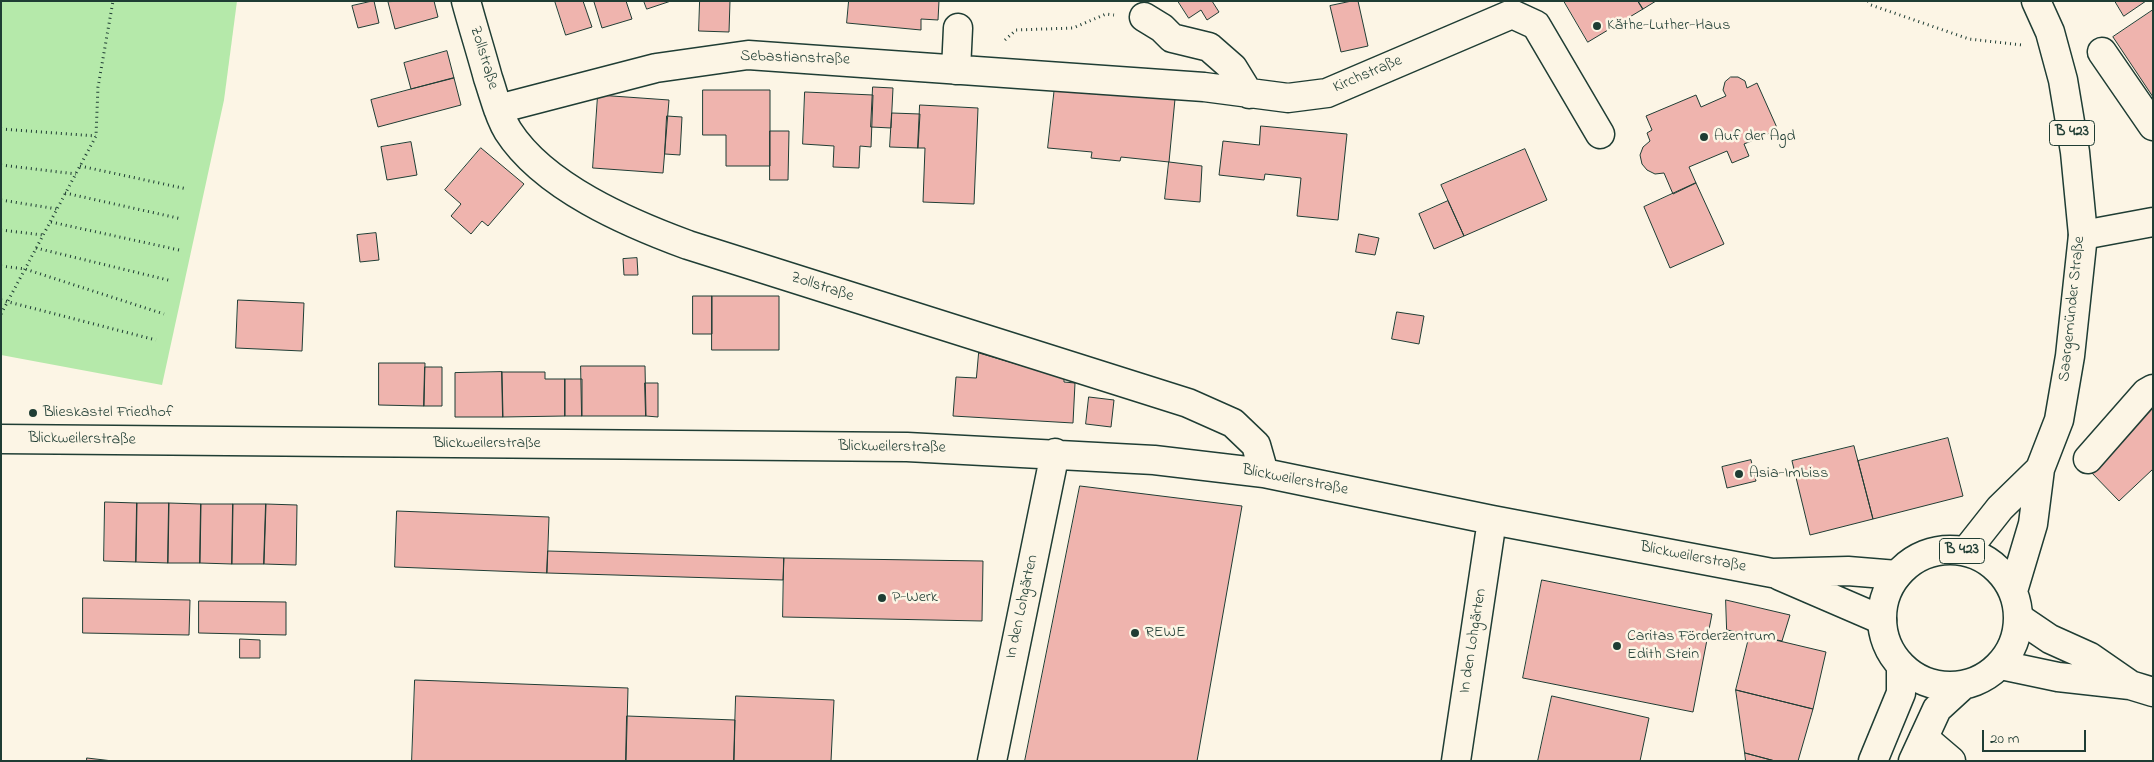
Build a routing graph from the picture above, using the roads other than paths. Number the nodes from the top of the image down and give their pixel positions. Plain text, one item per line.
1 (466, 1) edge
2 (2036, 1) edge
3 (1510, 8) edge
4 (1144, 17) road end
5 (958, 28) dead end
6 (2102, 52) dead end
7 (956, 70) junction
8 (1007, 73) joint
9 (1249, 94) junction
10 (498, 109) junction
11 (2153, 126) edge
12 (1600, 134) dead end
13 (2153, 222) edge
14 (2083, 235) junction
15 (2153, 389) edge
16 (1, 439) edge
17 (1055, 453) junction
18 (2088, 459) dead end
19 (2040, 470) junction
20 (1264, 473) junction
21 (1492, 520) junction
22 (1966, 551) junction
23 (1772, 573) junction
24 (1897, 575) junction
25 (2013, 591) junction
26 (2019, 618) junction
27 (1882, 620) junction
28 (2000, 665) junction
29 (1900, 666) junction
30 (1961, 687) junction
31 (2142, 689) edge
32 (1919, 749) edge
33 (992, 761) edge
34 (1456, 761) edge
35 (1873, 761) edge
36 (1952, 761) edge

1 - 10 street, Zollstraße
2 - 14 street, Saargemünder Straße / B 423
3 - 9 street, Kirchstraße
3 - 12 street
4 - 9 street
5 - 7 street
6 - 11 street
7 - 8 street, Sebastianstraße
7 - 10 street, Sebastianstraße
8 - 9 street, Kirchstraße
10 - 20 street, Zollstraße
13 - 14 street
14 - 19 street, Saargemünder Straße / B 423
15 - 18 street
16 - 17 street, Blickweilerstraße
17 - 20 street, Blickweilerstraße
17 - 33 street, In den Lohgärten
19 - 22 street, Saargemünder Straße / B 423
19 - 25 street, Saargemünder Straße / B 423
20 - 21 street, Blickweilerstraße
21 - 23 street, Blickweilerstraße
21 - 34 street, In den Lohgärten
22 - 24 street, B 423
22 - 25 street, B 423
23 - 24 street, Blickweilerstraße
23 - 27 street, Blickweilerstraße
24 - 27 street, B 423
25 - 26 street, B 423
26 - 28 street, B 423
26 - 31 street
27 - 29 street, B 423
28 - 30 street, B 423
28 - 31 street
29 - 30 street, B 423
29 - 35 street, B 423
30 - 32 street, B 423
32 - 36 street

